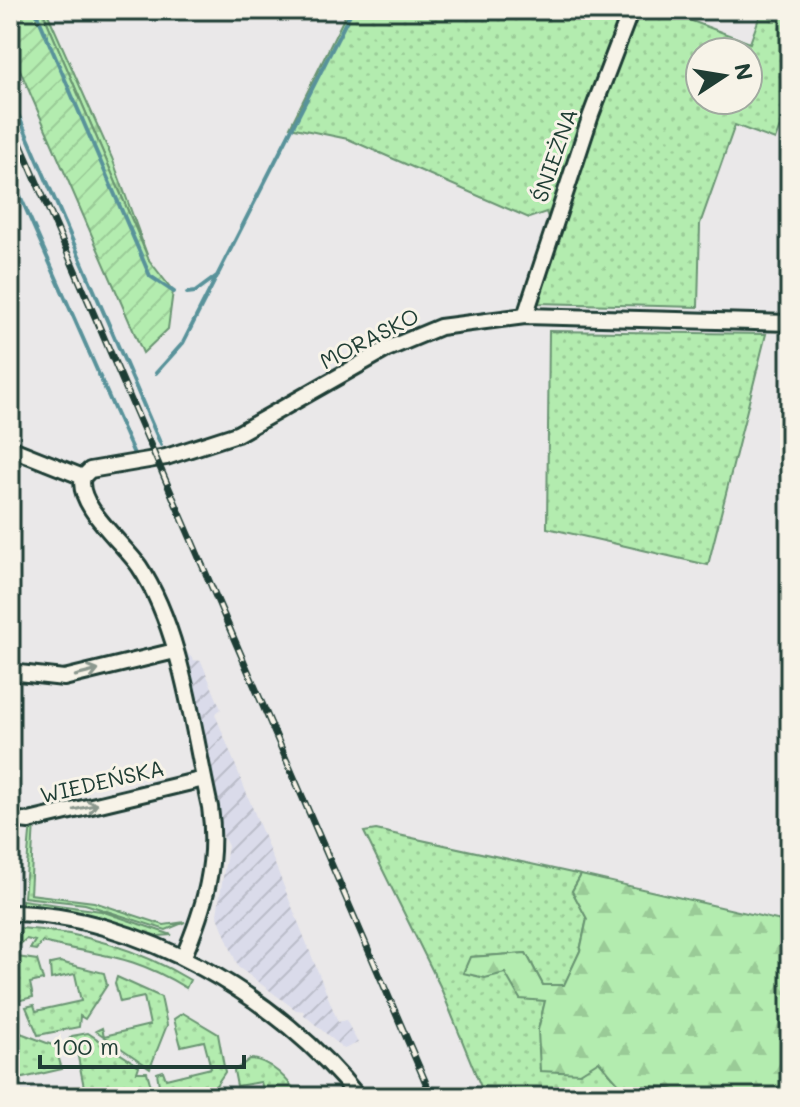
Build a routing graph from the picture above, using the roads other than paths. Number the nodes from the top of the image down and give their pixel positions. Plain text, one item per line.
1 (631, 10) edge
2 (525, 316) junction
3 (790, 323) edge
4 (10, 448) edge
5 (83, 477) junction
6 (175, 651) junction
7 (10, 672) edge
8 (204, 779) junction
9 (10, 819) edge
10 (10, 913) edge
11 (183, 958) junction
12 (358, 1097) edge

1 - 2 street, ŚNIEŻNA
2 - 3 street, MORASKO
2 - 5 street, MORASKO
4 - 5 street
5 - 6 street
7 -> 6 street
6 - 8 street
9 -> 8 street, WIEDEŃSKA
8 - 11 street
10 - 11 street
11 - 12 street

